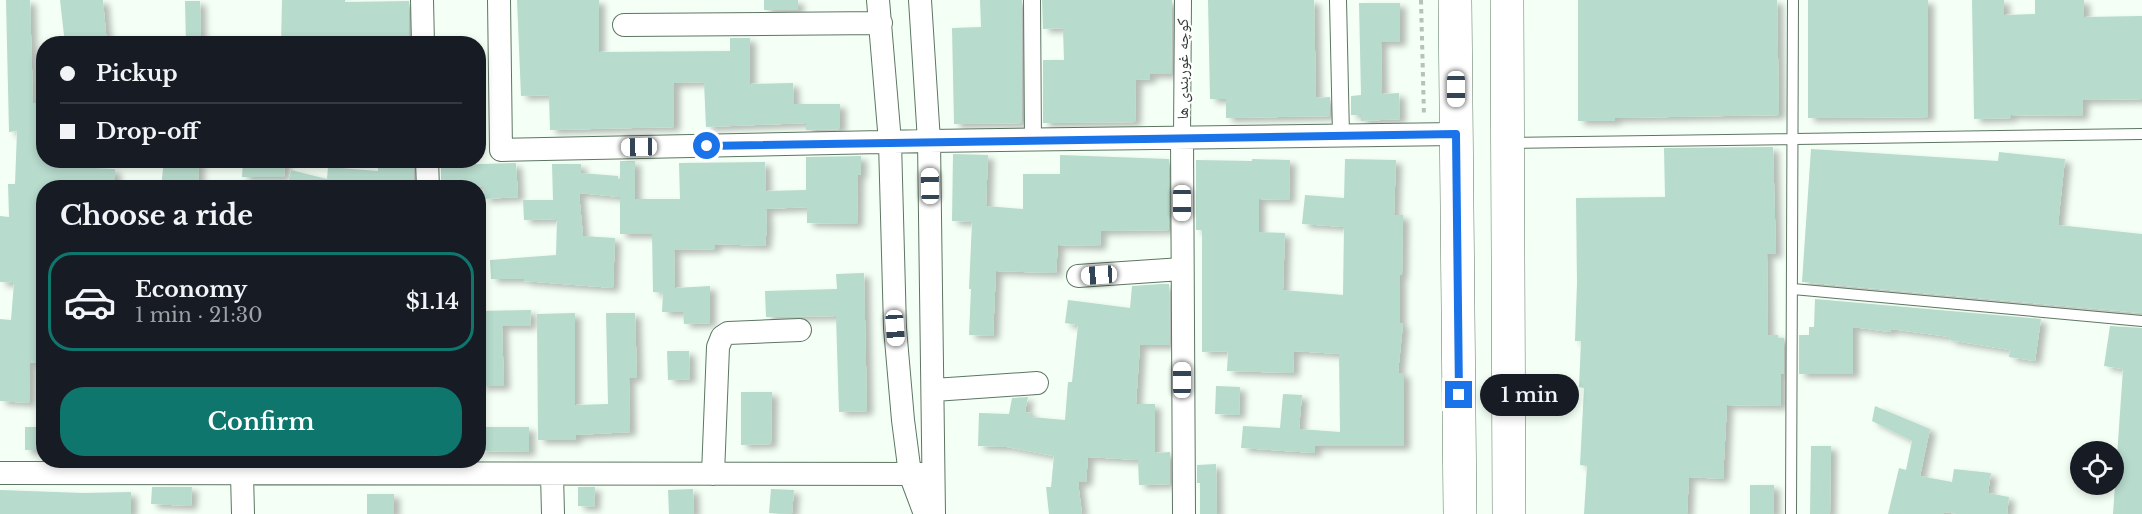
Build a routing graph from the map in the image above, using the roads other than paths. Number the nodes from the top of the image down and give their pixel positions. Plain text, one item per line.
1 (422, 0) edge
2 (499, 0) edge
3 (878, 0) edge
4 (920, 0) edge
5 (1032, 0) edge
6 (1183, 0) edge
7 (1338, 0) edge
8 (1455, 0) edge
9 (1507, 0) edge
10 (1793, 0) edge
11 (881, 23) junction
12 (624, 26) dead end
13 (423, 36) edge
14 (1441, 134) junction
15 (2142, 134) edge
16 (1341, 135) junction
17 (1182, 137) junction
18 (1792, 139) junction
19 (1033, 140) junction
20 (929, 141) junction
21 (890, 142) junction
22 (1507, 143) junction
23 (1182, 269) junction
24 (1078, 276) dead end
25 (1793, 289) junction
26 (2142, 321) edge
27 (800, 330) dead end
28 (1037, 383) dead end
29 (934, 390) junction
30 (0, 473) edge
31 (242, 474) junction
32 (552, 474) junction
33 (713, 474) junction
34 (910, 474) junction
35 (933, 474) junction
36 (243, 514) edge
37 (553, 514) edge
38 (925, 514) edge
39 (934, 514) edge
40 (1184, 514) edge
41 (1460, 514) edge
42 (1509, 514) edge
43 (1791, 514) edge

1 - 13 street
2 - 21 street
3 - 11 street
4 - 20 street
5 - 19 street
6 - 17 street, کوچه غوربندی ها
7 - 16 street
8 - 14 main road
9 - 22 main road
10 - 18 lane
11 - 12 street
11 - 21 street
14 - 16 street
14 - 41 main road
15 - 18 lane
16 - 17 street
17 - 19 street
17 - 23 street
18 - 22 lane
18 - 25 lane
19 - 20 street
20 - 21 street
20 - 29 street
21 - 34 street
22 - 42 main road
23 - 24 street
23 - 40 street
25 - 26 lane
25 - 43 lane
27 - 33 street
28 - 29 street
29 - 35 street
30 - 31 street
31 - 32 street
31 - 36 street
32 - 33 street
32 - 37 street
33 - 34 street
34 - 35 street
34 - 38 street
35 - 39 street

